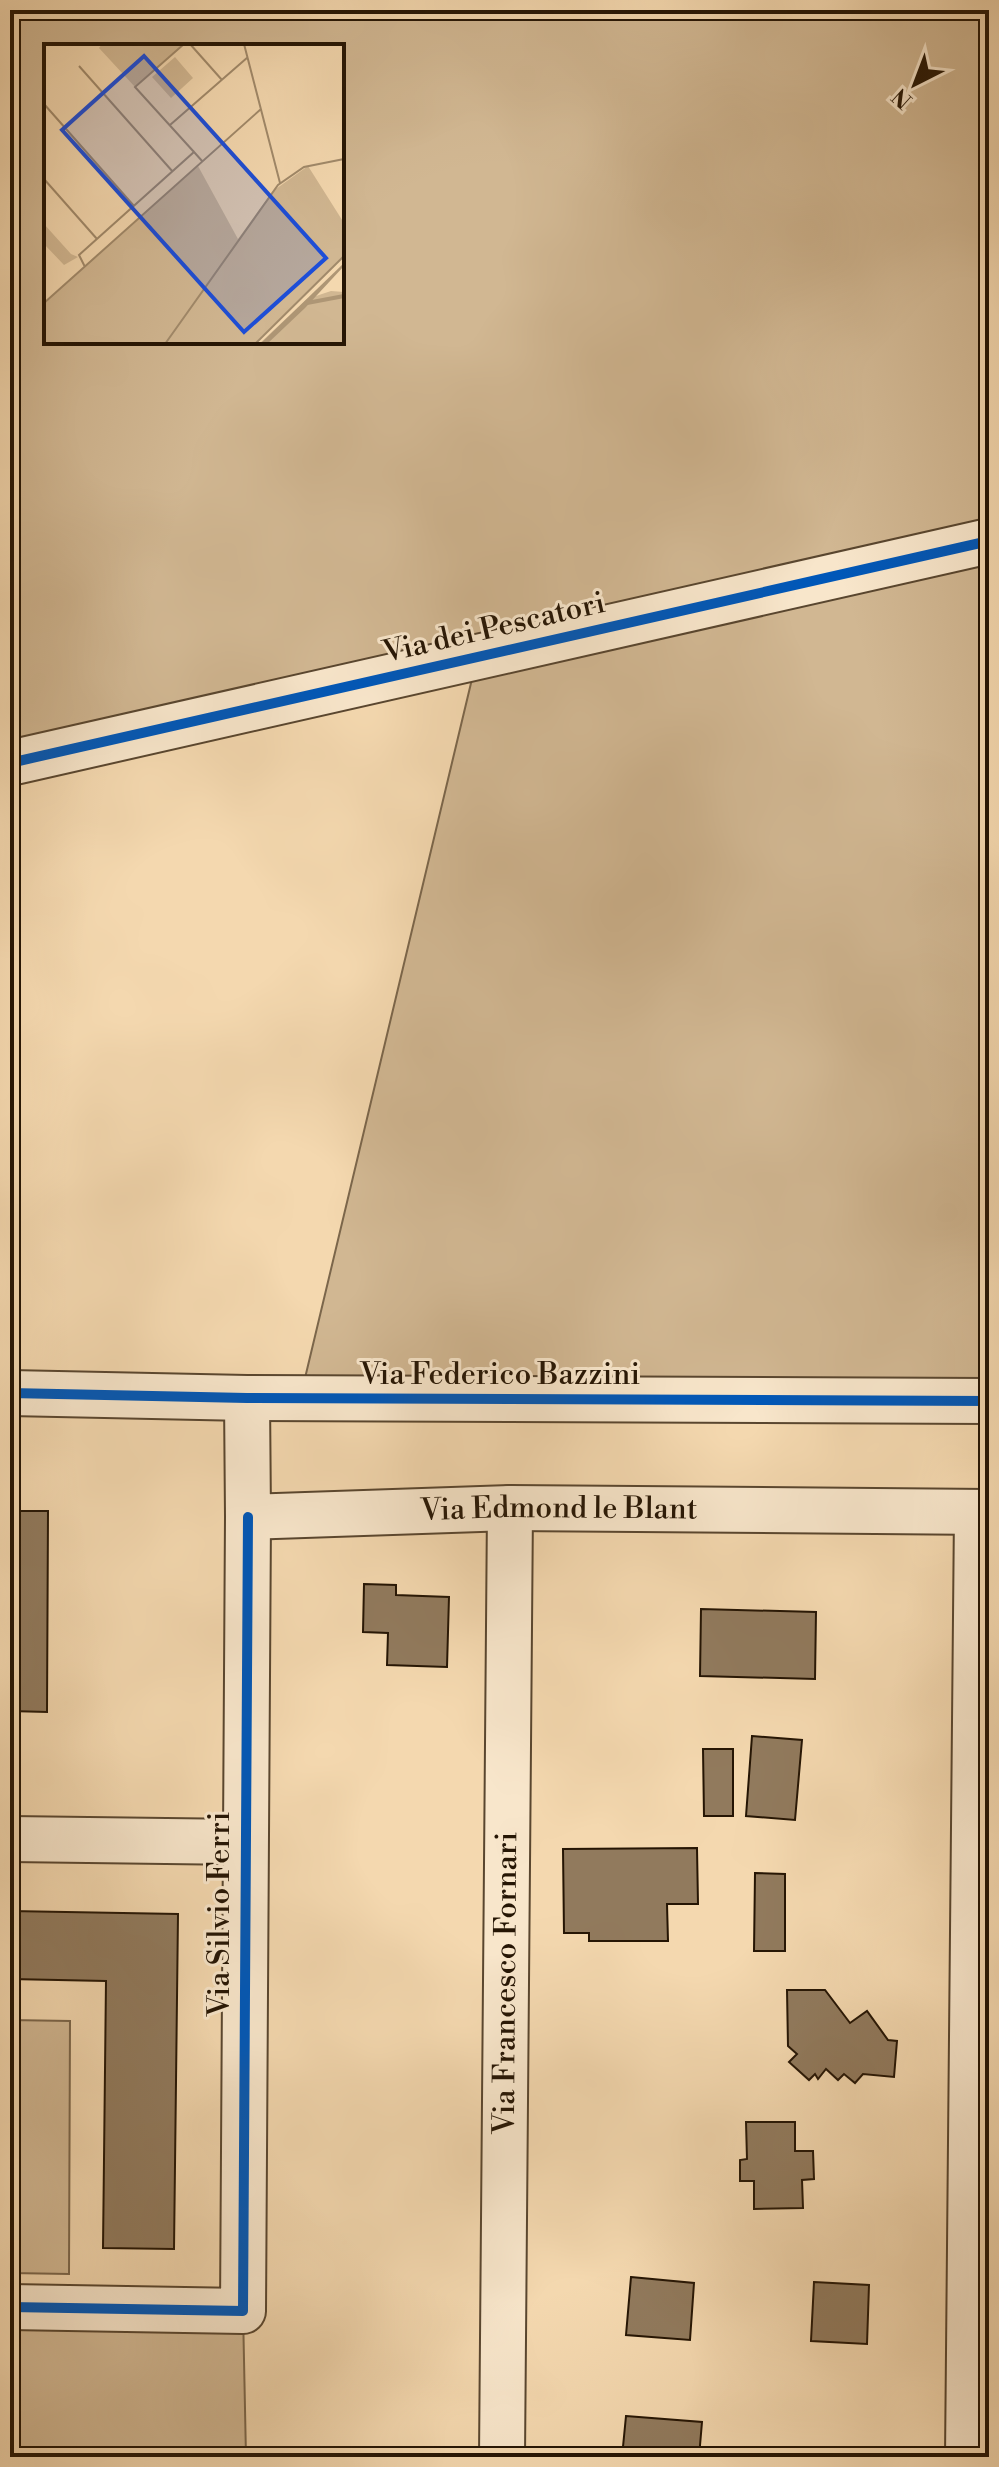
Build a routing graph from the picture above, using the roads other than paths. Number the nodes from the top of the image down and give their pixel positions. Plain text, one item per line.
1 (989, 541) edge
2 (10, 763) edge
3 (10, 1393) edge
4 (247, 1398) junction
5 (989, 1401) edge
6 (510, 1508) junction
7 (983, 1512) edge
8 (248, 1517) junction
9 (10, 1839) edge
10 (244, 1842) junction
11 (10, 2307) edge
12 (502, 2457) edge
13 (968, 2457) edge

1 - 2 street, Via dei Pescatori
3 - 4 street, Via Federico Bazzini
4 - 5 street, Via Federico Bazzini
4 - 8 street
6 - 7 street, Via Edmond le Blant
6 - 8 street, Via Edmond le Blant
6 - 12 street, Via Francesco Fornari
7 - 13 street
8 - 10 street, Via Silvio Ferri
9 - 10 street
10 - 11 street, Via Silvio Ferri

